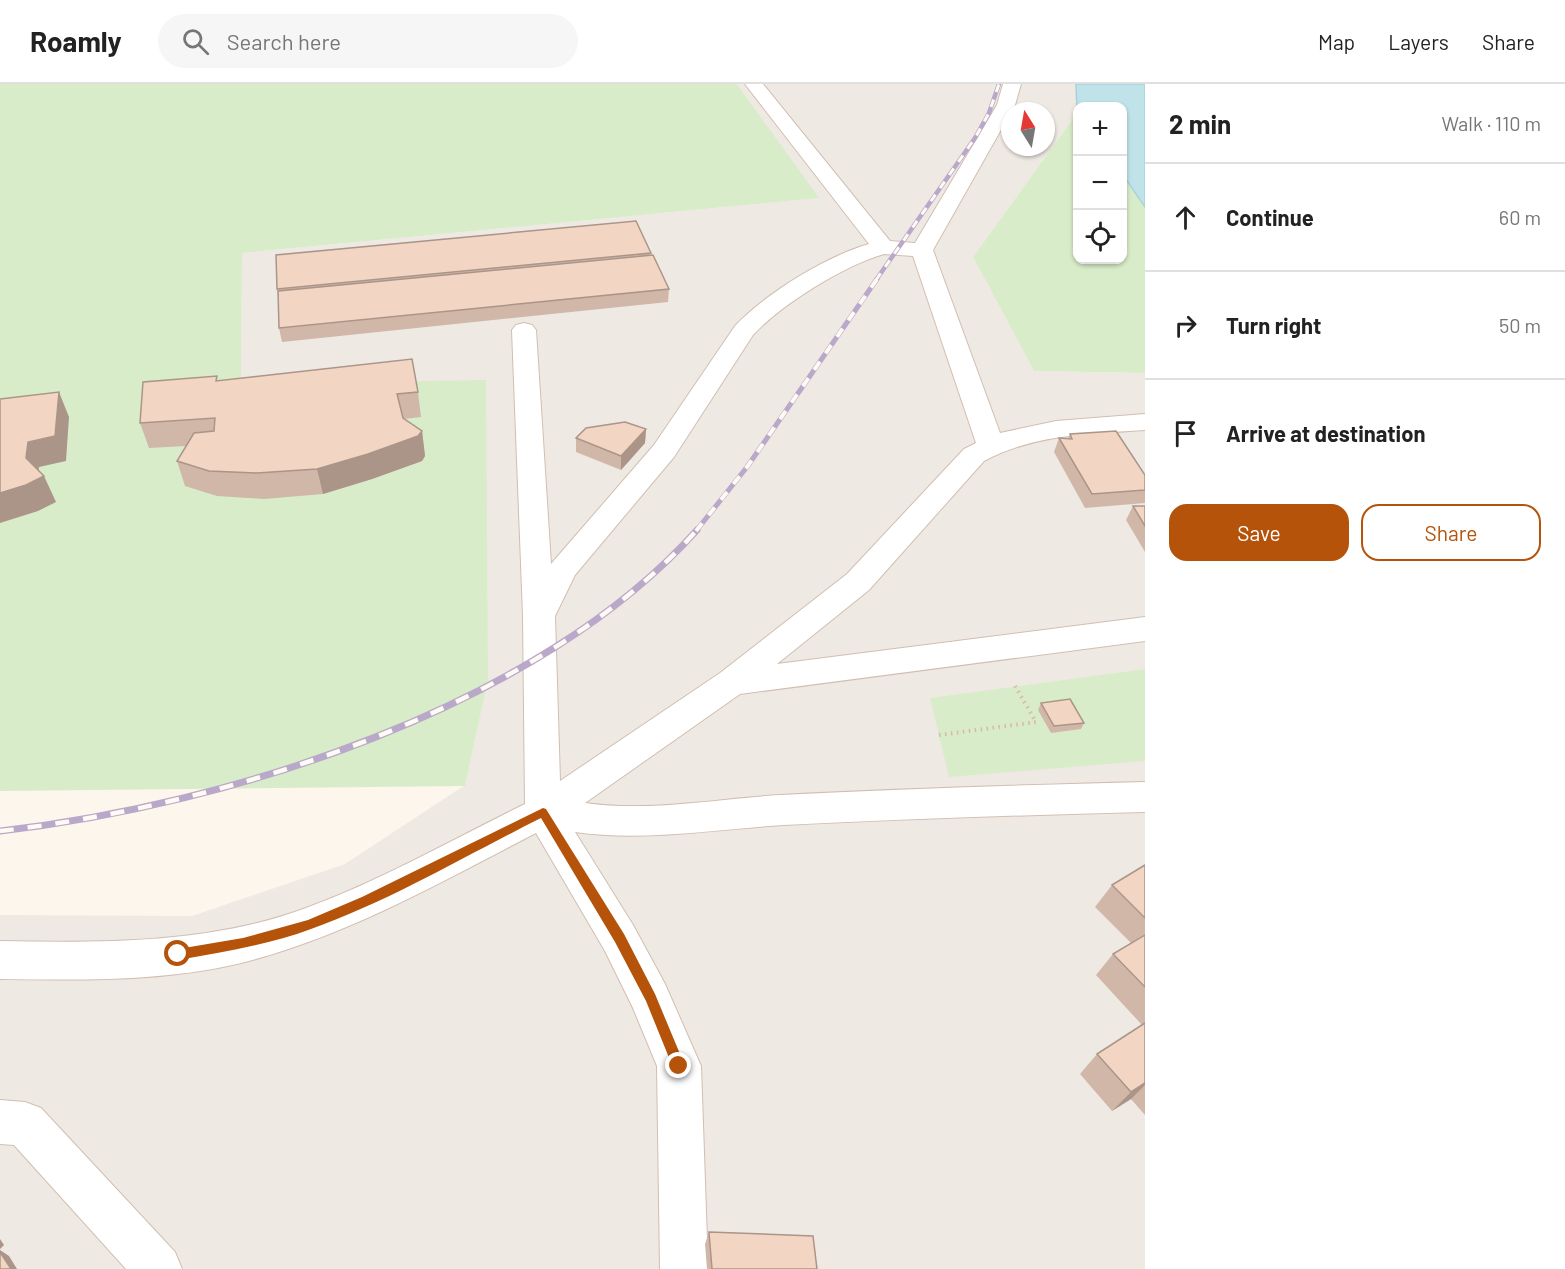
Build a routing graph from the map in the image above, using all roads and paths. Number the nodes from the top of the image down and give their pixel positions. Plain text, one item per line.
1 (754, 84) edge
2 (1012, 84) edge
3 (883, 247) junction
4 (922, 250) junction
5 (524, 330) dead end
6 (1145, 422) edge
7 (990, 444) junction
8 (539, 616) junction
9 (1145, 629) edge
10 (732, 682) junction
11 (1016, 686) dead end
12 (939, 735) dead end
13 (1145, 797) edge
14 (543, 812) junction
15 (0, 960) edge
16 (0, 1122) edge
17 (158, 1269) edge
18 (684, 1269) edge

1 - 3 street
2 - 4 street
3 - 4 street
3 - 8 street
4 - 7 street
5 - 8 street
6 - 7 street
7 - 10 street
8 - 14 street
9 - 10 street
10 - 14 street
11 - 12 path
13 - 14 street
14 - 15 street
14 - 18 street
16 - 17 street

